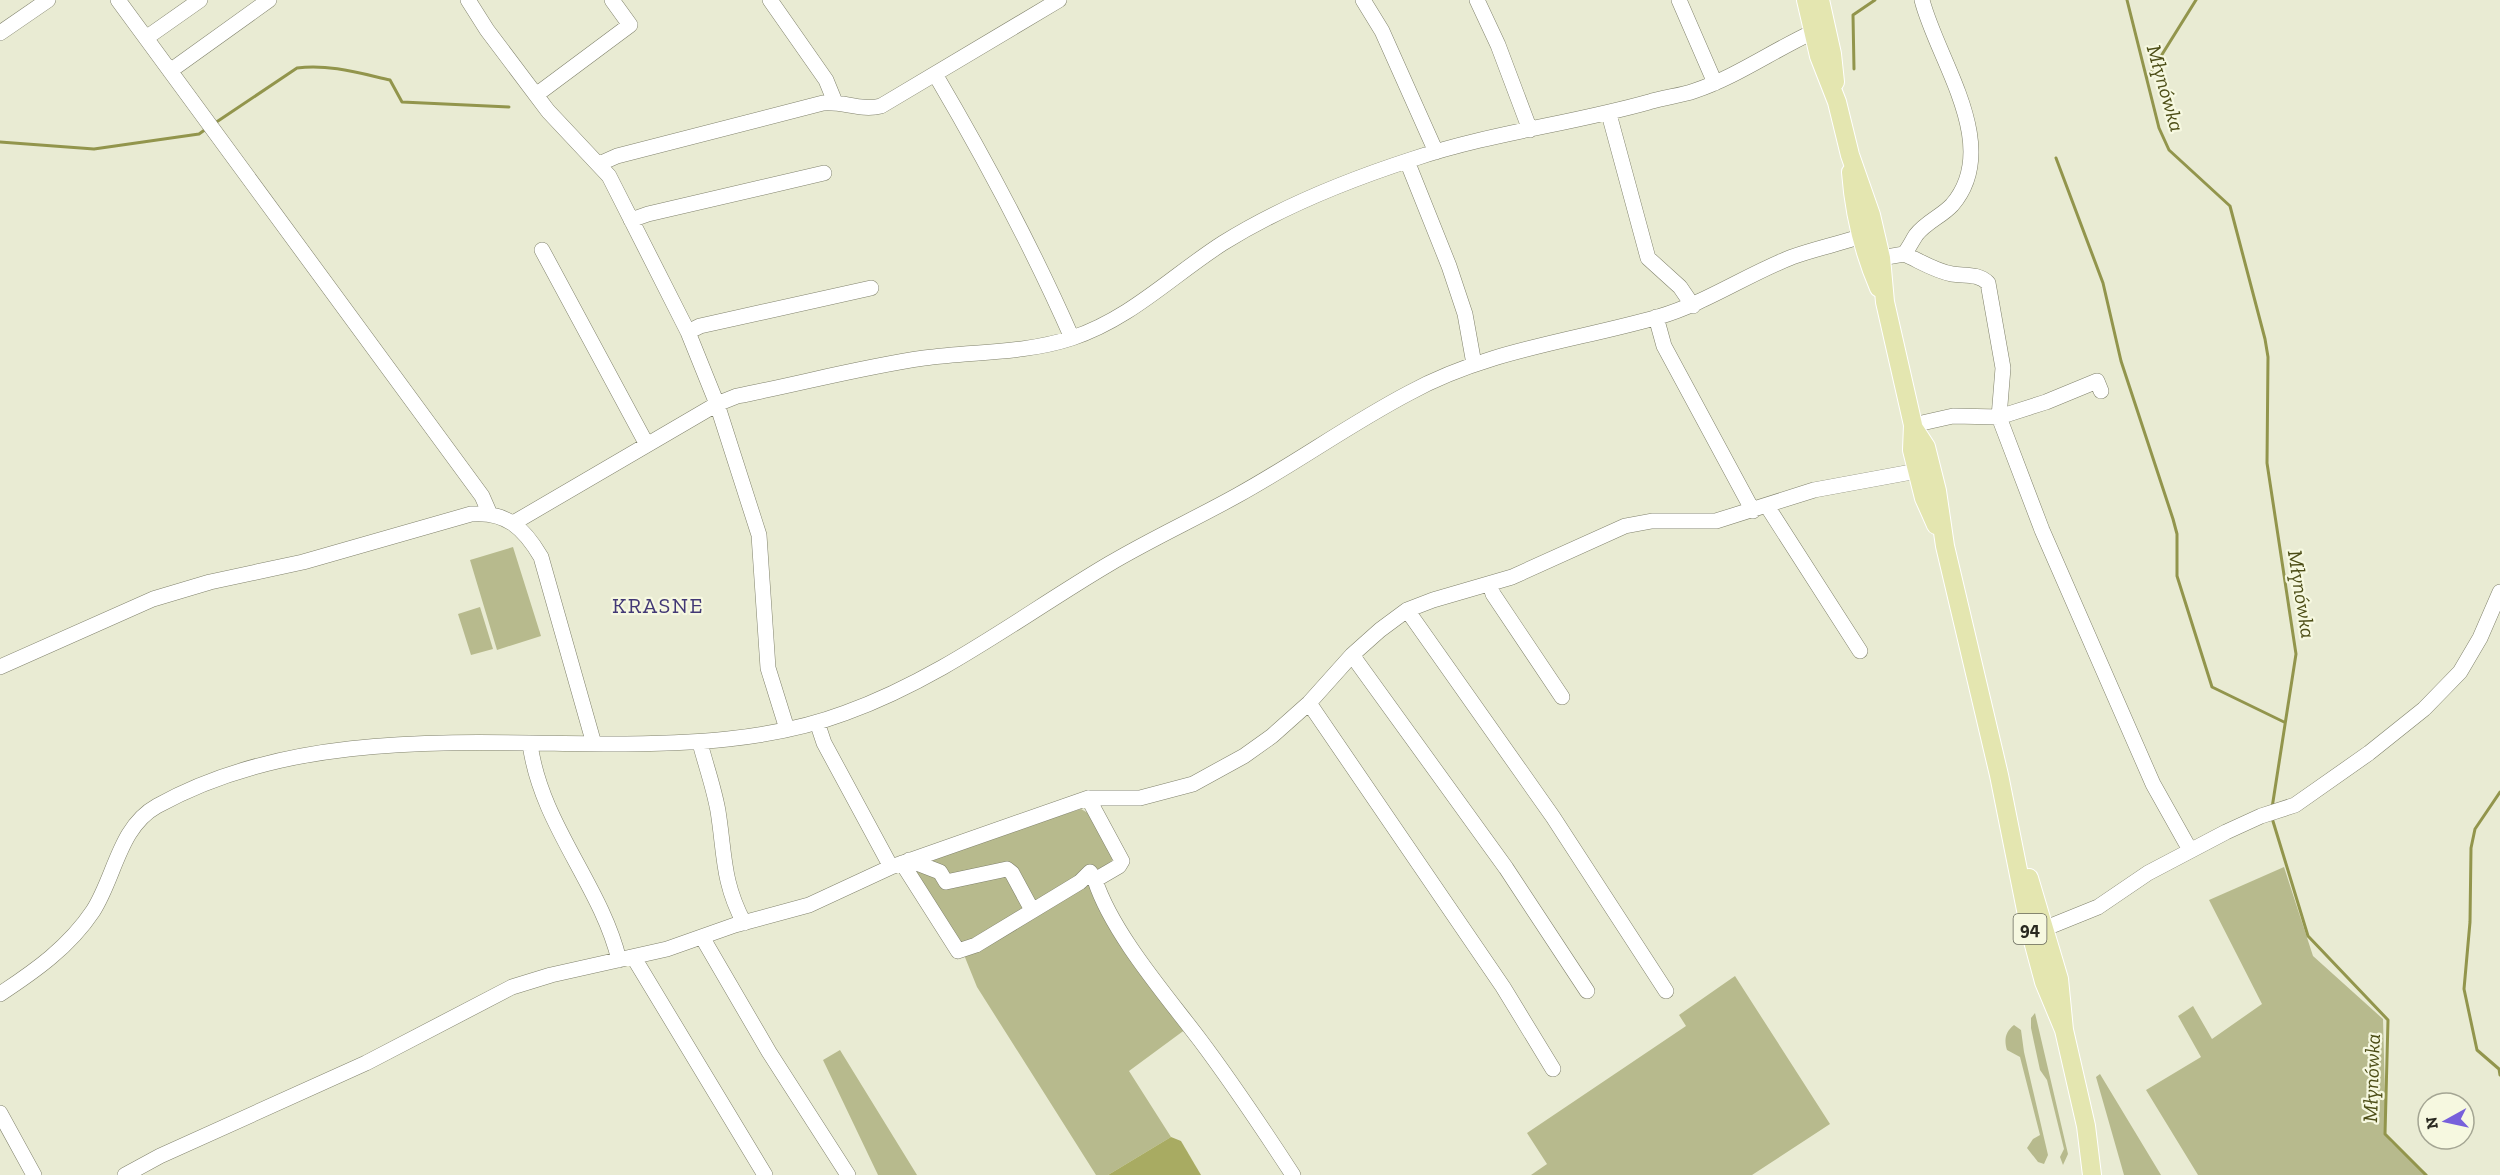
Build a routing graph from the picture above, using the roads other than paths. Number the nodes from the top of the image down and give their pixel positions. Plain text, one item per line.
1 (48, 0) edge
2 (118, 0) edge
3 (200, 0) edge
4 (269, 0) edge
5 (468, 0) edge
6 (612, 0) edge
7 (770, 0) edge
8 (1363, 0) edge
9 (1477, 0) edge
10 (1679, 0) edge
11 (1806, 0) edge
12 (1922, 0) edge
13 (1052, 2) edge
14 (1821, 5) edge
15 (1813, 32) junction
16 (0, 33) edge
17 (146, 38) junction
18 (1832, 54) junction
19 (170, 71) junction
20 (935, 74) junction
21 (1715, 83) junction
22 (536, 95) junction
23 (835, 102) junction
24 (1837, 102) junction
25 (1609, 114) junction
26 (1530, 129) junction
27 (1436, 152) junction
28 (1850, 155) junction
29 (1407, 161) junction
30 (599, 164) junction
31 (824, 173) dead end
32 (1871, 215) junction
33 (631, 220) junction
34 (1862, 236) junction
35 (542, 250) dead end
36 (1880, 253) junction
37 (1904, 254) junction
38 (871, 288) dead end
39 (1885, 302) junction
40 (1693, 306) junction
41 (1656, 317) junction
42 (688, 332) junction
43 (1072, 338) junction
44 (1474, 364) junction
45 (2101, 391) dead end
46 (717, 404) junction
47 (1999, 417) junction
48 (1913, 426) junction
49 (646, 443) junction
50 (1928, 453) junction
51 (1917, 471) junction
52 (1937, 491) junction
53 (1760, 508) junction
54 (489, 512) junction
55 (515, 522) junction
56 (1945, 546) junction
57 (1490, 584) junction
58 (2500, 592) edge
59 (1407, 610) junction
60 (1860, 651) dead end
61 (1352, 655) junction
62 (0, 667) edge
63 (1562, 697) dead end
64 (1309, 703) junction
65 (817, 722) junction
66 (787, 729) junction
67 (700, 743) junction
68 (530, 744) junction
69 (594, 744) junction
70 (1088, 798) junction
71 (2010, 825) junction
72 (2190, 850) junction
73 (901, 863) junction
74 (1095, 880) junction
75 (1032, 910) junction
76 (744, 922) junction
77 (2046, 928) junction
78 (702, 937) junction
79 (634, 958) junction
80 (619, 960) junction
81 (1587, 991) dead end
82 (1666, 991) dead end
83 (0, 994) edge
84 (2064, 1030) junction
85 (1553, 1069) dead end
86 (0, 1113) edge
87 (2090, 1145) junction
88 (33, 1175) edge
89 (125, 1175) edge
90 (765, 1175) edge
91 (848, 1175) edge
92 (1293, 1175) edge
93 (2092, 1175) edge
94 (2104, 1175) edge

1 - 16 street
2 - 17 street
3 - 17 street
4 - 19 street
5 - 22 street
6 - 22 street
7 - 23 street
8 - 27 street
9 - 26 street
10 - 21 street
11 - 15 main road, 94
12 - 37 street
13 - 20 street
14 - 15 street
14 - 18 main road, 94
15 - 18 street
15 - 21 street
15 - 24 main road, 94
17 - 19 street
18 - 24 main road, 94
19 - 54 street
20 - 23 street
20 - 43 street
21 - 25 street
22 - 30 street
23 - 30 street
24 - 28 main road, 94
25 - 26 street
25 - 40 street
26 - 27 street
27 - 29 street
28 - 32 main road, 94
28 - 34 main road, 94
29 - 43 street
29 - 44 street
30 - 33 street
31 - 33 street
32 - 34 street
32 - 36 main road, 94
33 - 42 street
34 - 36 street
34 - 39 main road, 94
34 - 40 street
35 - 49 street
36 - 37 street
36 - 39 main road, 94
37 - 47 street
38 - 42 street
39 - 48 main road, 94
40 - 41 street
41 - 44 street
41 - 53 street
42 - 46 street
43 - 46 street
44 - 65 street
45 - 47 street
46 - 49 street
46 - 66 street
47 - 48 street
47 - 72 street
48 - 50 main road, 94
48 - 51 main road, 94
49 - 55 street
50 - 51 street
50 - 52 main road, 94
51 - 52 street
51 - 53 street
51 - 56 main road, 94
52 - 56 main road, 94
53 - 57 street
53 - 60 street
54 - 55 street
54 - 62 street
55 - 69 street
56 - 71 main road, 94
57 - 59 street
57 - 63 street
58 - 72 street
59 - 61 street
59 - 82 street
61 - 64 street
61 - 81 street
64 - 70 street
64 - 85 street
65 - 66 street
65 - 73 street
66 - 67 street
67 - 69 street
67 - 76 street
68 - 69 street
68 - 80 street
68 - 83 street
70 - 73 street
70 - 74 street
71 - 77 main road, 94
71 - 84 main road, 94
72 - 77 street
73 - 75 street
73 - 75 street
73 - 76 street
74 - 75 street
74 - 92 street
76 - 78 street
77 - 84 main road, 94
78 - 79 street
78 - 91 street
79 - 80 street
79 - 90 street
80 - 89 street
84 - 87 main road, 94
86 - 88 street
87 - 93 main road, 94
87 - 94 main road, 94

